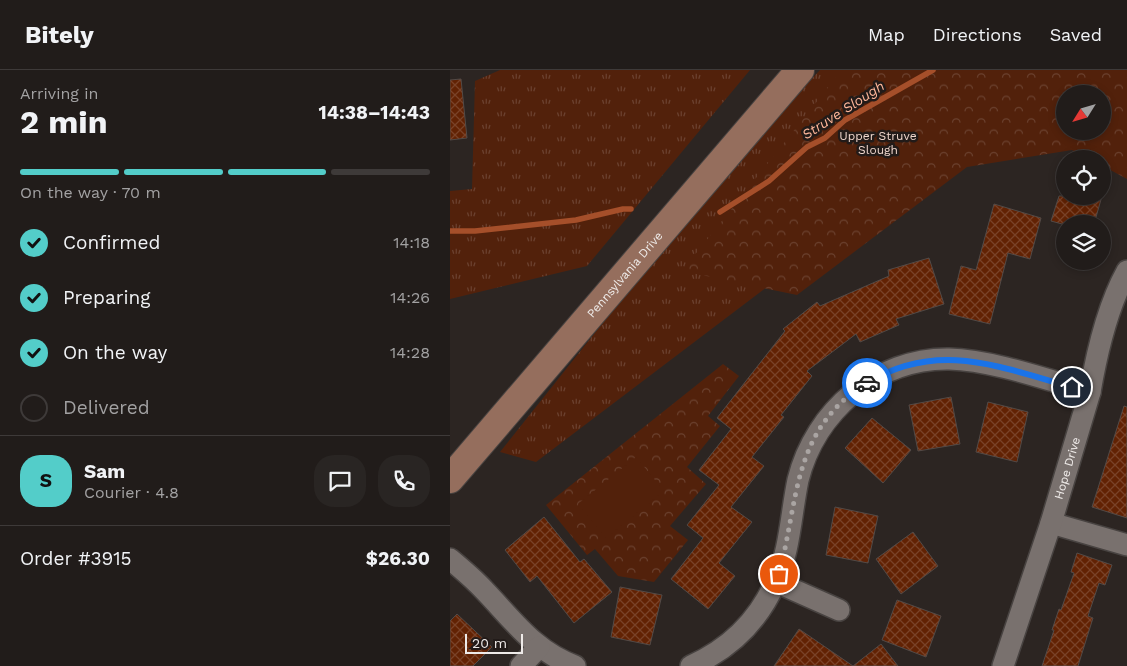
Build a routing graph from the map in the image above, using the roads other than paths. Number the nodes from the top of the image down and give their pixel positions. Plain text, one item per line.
1 (800, 70) edge
2 (1127, 271) edge
3 (1090, 392) junction
4 (450, 479) edge
5 (1052, 523) junction
6 (1127, 545) edge
7 (450, 559) edge
8 (776, 582) junction
9 (838, 610) dead end
10 (539, 647) junction
11 (521, 666) edge
12 (575, 666) edge
13 (691, 666) edge
14 (1003, 666) edge

1 - 4 street, Pennsylvania Drive
2 - 3 street, Hope Drive
3 - 5 street, Hope Drive
3 - 8 street
5 - 6 street
5 - 14 street, Hope Drive
7 - 10 street
8 - 9 street
8 - 13 street
10 - 11 street
10 - 12 street

